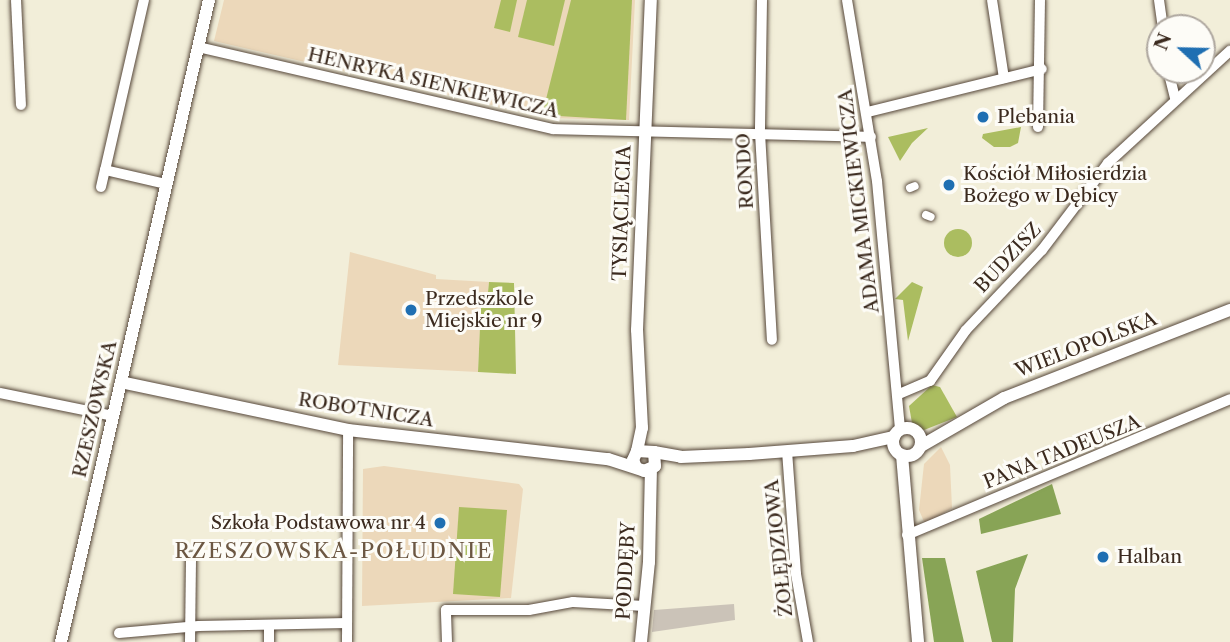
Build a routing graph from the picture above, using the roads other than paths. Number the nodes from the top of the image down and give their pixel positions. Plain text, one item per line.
1 (16, 0) edge
2 (144, 0) edge
3 (209, 0) edge
4 (651, 0) edge
5 (762, 0) edge
6 (848, 0) edge
7 (992, 0) edge
8 (1040, 0) edge
9 (198, 47) junction
10 (1230, 51) edge
11 (1042, 69) junction
12 (1004, 78) junction
13 (1172, 84) edge
14 (1175, 98) junction
15 (21, 105) dead end
16 (868, 112) junction
17 (1038, 127) dead end
18 (645, 132) junction
19 (760, 133) junction
20 (872, 137) junction
21 (105, 170) junction
22 (166, 184) junction
23 (101, 187) dead end
24 (1230, 310) edge
25 (772, 340) dead end
26 (121, 382) junction
27 (0, 393) edge
28 (899, 396) junction
29 (1230, 399) edge
30 (113, 415) junction
31 (642, 428) junction
32 (348, 430) junction
33 (907, 442) junction
34 (787, 450) junction
35 (653, 451) junction
36 (636, 452) junction
37 (681, 457) junction
38 (608, 459) junction
39 (645, 469) junction
40 (907, 535) junction
41 (191, 556) dead end
42 (644, 606) junction
43 (347, 623) junction
44 (270, 625) junction
45 (190, 628) junction
46 (119, 633) dead end
47 (61, 642) edge
48 (190, 642) edge
49 (270, 642) edge
50 (347, 642) edge
51 (447, 642) edge
52 (641, 642) edge
53 (808, 642) edge
54 (918, 642) edge

1 - 15 street
2 - 21 street
3 - 9 street, RZESZOWSKA
4 - 18 street, TYSIĄCLECIA
5 - 19 street, RONDO
6 - 16 street, ADAMA MICKIEWICZA
7 - 12 street
8 - 11 street
9 - 18 street, HENRYKA SIENKIEWICZA
9 - 22 street, RZESZOWSKA
10 - 14 street, BUDZISZ
11 - 12 street
11 - 17 street
12 - 16 street
13 - 14 street
14 - 28 street, BUDZISZ
16 - 20 street, ADAMA MICKIEWICZA
18 - 19 street, HENRYKA SIENKIEWICZA
18 - 31 street, TYSIĄCLECIA
19 - 20 street, HENRYKA SIENKIEWICZA
19 - 25 street, RONDO
20 - 28 street, ADAMA MICKIEWICZA
21 - 22 street
21 - 23 street
22 - 26 street, RZESZOWSKA
24 - 33 street, WIELOPOLSKA
26 - 30 street, RZESZOWSKA
26 - 32 street, ROBOTNICZA
27 - 30 street
28 - 33 street, ADAMA MICKIEWICZA
29 - 40 street, PANA TADEUSZA
30 - 47 street, RZESZOWSKA
31 - 35 street, TYSIĄCLECIA
31 - 36 street, TYSIĄCLECIA
32 - 38 street, ROBOTNICZA
32 - 43 street
33 - 34 street
33 - 40 street
34 - 37 street
34 - 53 street, ŻOŁĘDZIOWA
35 - 36 street, ROBOTNICZA
35 - 37 street
35 - 39 street
36 - 38 street, ROBOTNICZA
36 - 39 street, TYSIĄCLECIA
37 - 39 street
38 - 39 street, ROBOTNICZA
39 - 42 street, PODDĘBY
40 - 54 street
41 - 45 street
42 - 51 street
42 - 52 street, PODDĘBY
43 - 44 street
43 - 50 street
44 - 45 street
44 - 49 street
45 - 46 street
45 - 48 street

